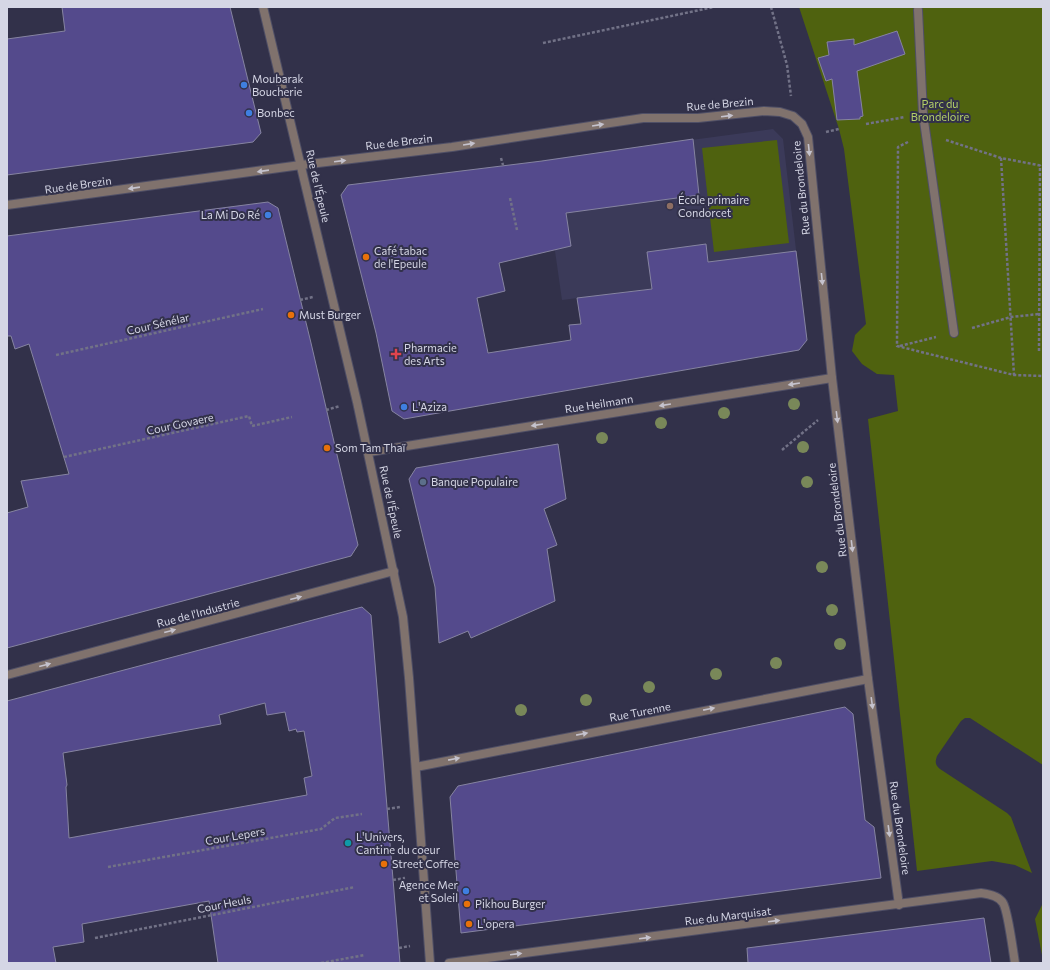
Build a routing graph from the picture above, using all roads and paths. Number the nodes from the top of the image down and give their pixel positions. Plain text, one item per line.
1 (263, 7) edge
2 (714, 7) edge
3 (771, 7) edge
4 (918, 10) dead end
5 (543, 43) dead end
6 (923, 114) junction
7 (793, 116) junction
8 (866, 124) dead end
9 (926, 134) junction
10 (1001, 158) junction
11 (302, 165) junction
12 (1041, 165) edge
13 (510, 198) dead end
14 (7, 205) edge
15 (517, 230) dead end
16 (263, 308) dead end
17 (954, 333) dead end
18 (1039, 351) dead end
19 (56, 355) dead end
20 (1014, 375) dead end
21 (832, 378) junction
22 (835, 406) junction
23 (292, 417) dead end
24 (782, 450) dead end
25 (369, 452) junction
26 (64, 457) dead end
27 (394, 571) junction
28 (7, 675) edge
29 (868, 679) junction
30 (416, 766) junction
31 (362, 814) dead end
32 (108, 867) dead end
33 (355, 887) dead end
34 (900, 905) junction
35 (95, 938) dead end
36 (365, 955) dead end
37 (321, 963) edge
38 (430, 963) edge
39 (449, 963) edge
40 (1015, 963) edge

1 - 11 street, Rue de l'Épeule
2 - 5 path
3 - 7 path
4 - 6 street
6 - 8 path
6 - 9 street
11 -> 7 street, Rue de Brezin
7 -> 21 street, Rue du Brondeloire
9 - 10 path
9 - 17 street
10 - 12 path
10 - 20 path
11 -> 14 street, Rue de Brezin
11 - 25 street, Rue de l'Épeule
12 - 18 path
13 - 15 path
16 - 19 path, Cour Sénélar
21 - 22 street, Rue du Brondeloire
21 -> 25 street, Rue Heilmann
22 - 24 path
22 -> 29 street, Rue du Brondeloire
23 - 26 path, Cour Govaere
25 - 27 street, Rue de l'Épeule
28 -> 27 street, Rue de l'Industrie
27 - 30 street, Rue de l'Épeule
30 -> 29 street, Rue Turenne
29 -> 34 street, Rue du Brondeloire
30 - 38 street, Rue de l'Épeule
31 - 32 path, Cour Lepers
33 - 35 path, Cour Heuls
39 -> 34 street, Rue du Marquisat
34 - 40 street, Rue du Marquisat
36 - 37 path

